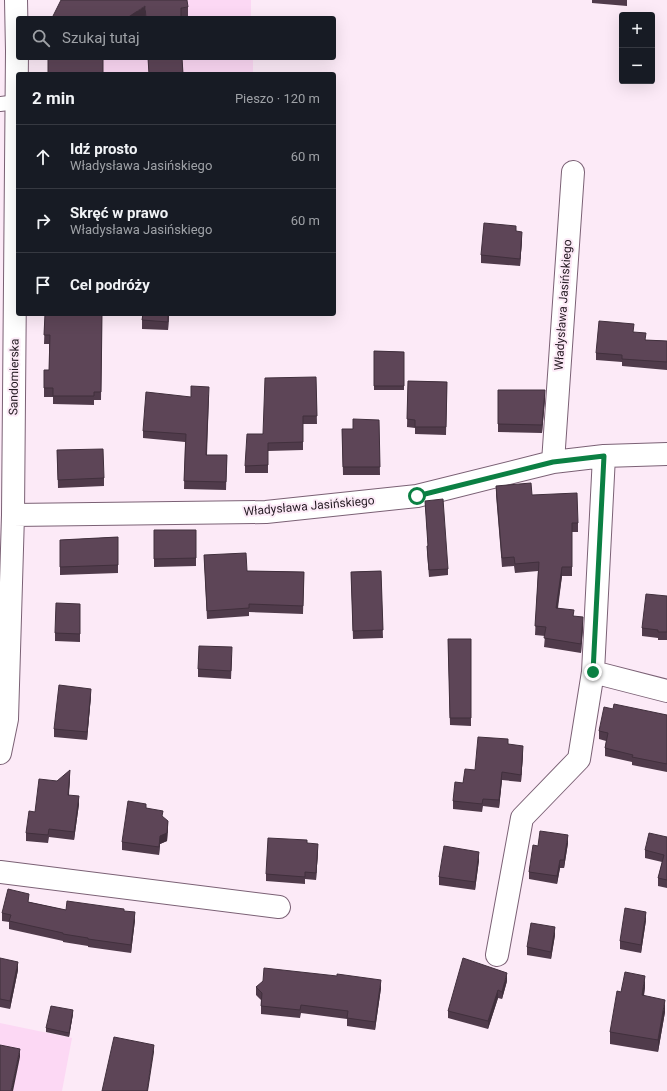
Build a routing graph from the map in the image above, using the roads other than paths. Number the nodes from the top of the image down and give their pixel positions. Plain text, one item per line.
1 (16, 0) edge
2 (17, 16) edge
3 (16, 41) edge
4 (8, 103) edge
5 (573, 172) dead end
6 (16, 235) edge
7 (16, 316) edge
8 (667, 454) edge
9 (604, 456) junction
10 (553, 462) junction
11 (13, 515) junction
12 (593, 672) junction
13 (667, 691) edge
14 (0, 753) edge
15 (0, 872) edge
16 (279, 907) dead end
17 (497, 954) dead end

1 - 2 street, Sandomierska
3 - 4 street, Sandomierska
4 - 6 street, Sandomierska
5 - 10 street, Władysława Jasińskiego
7 - 11 street, Sandomierska
8 - 9 street, Władysława Jasińskiego
9 - 10 street, Władysława Jasińskiego
9 - 12 street
10 - 11 street, Władysława Jasińskiego
11 - 14 street, Sandomierska
12 - 13 street
12 - 17 street
15 - 16 street

